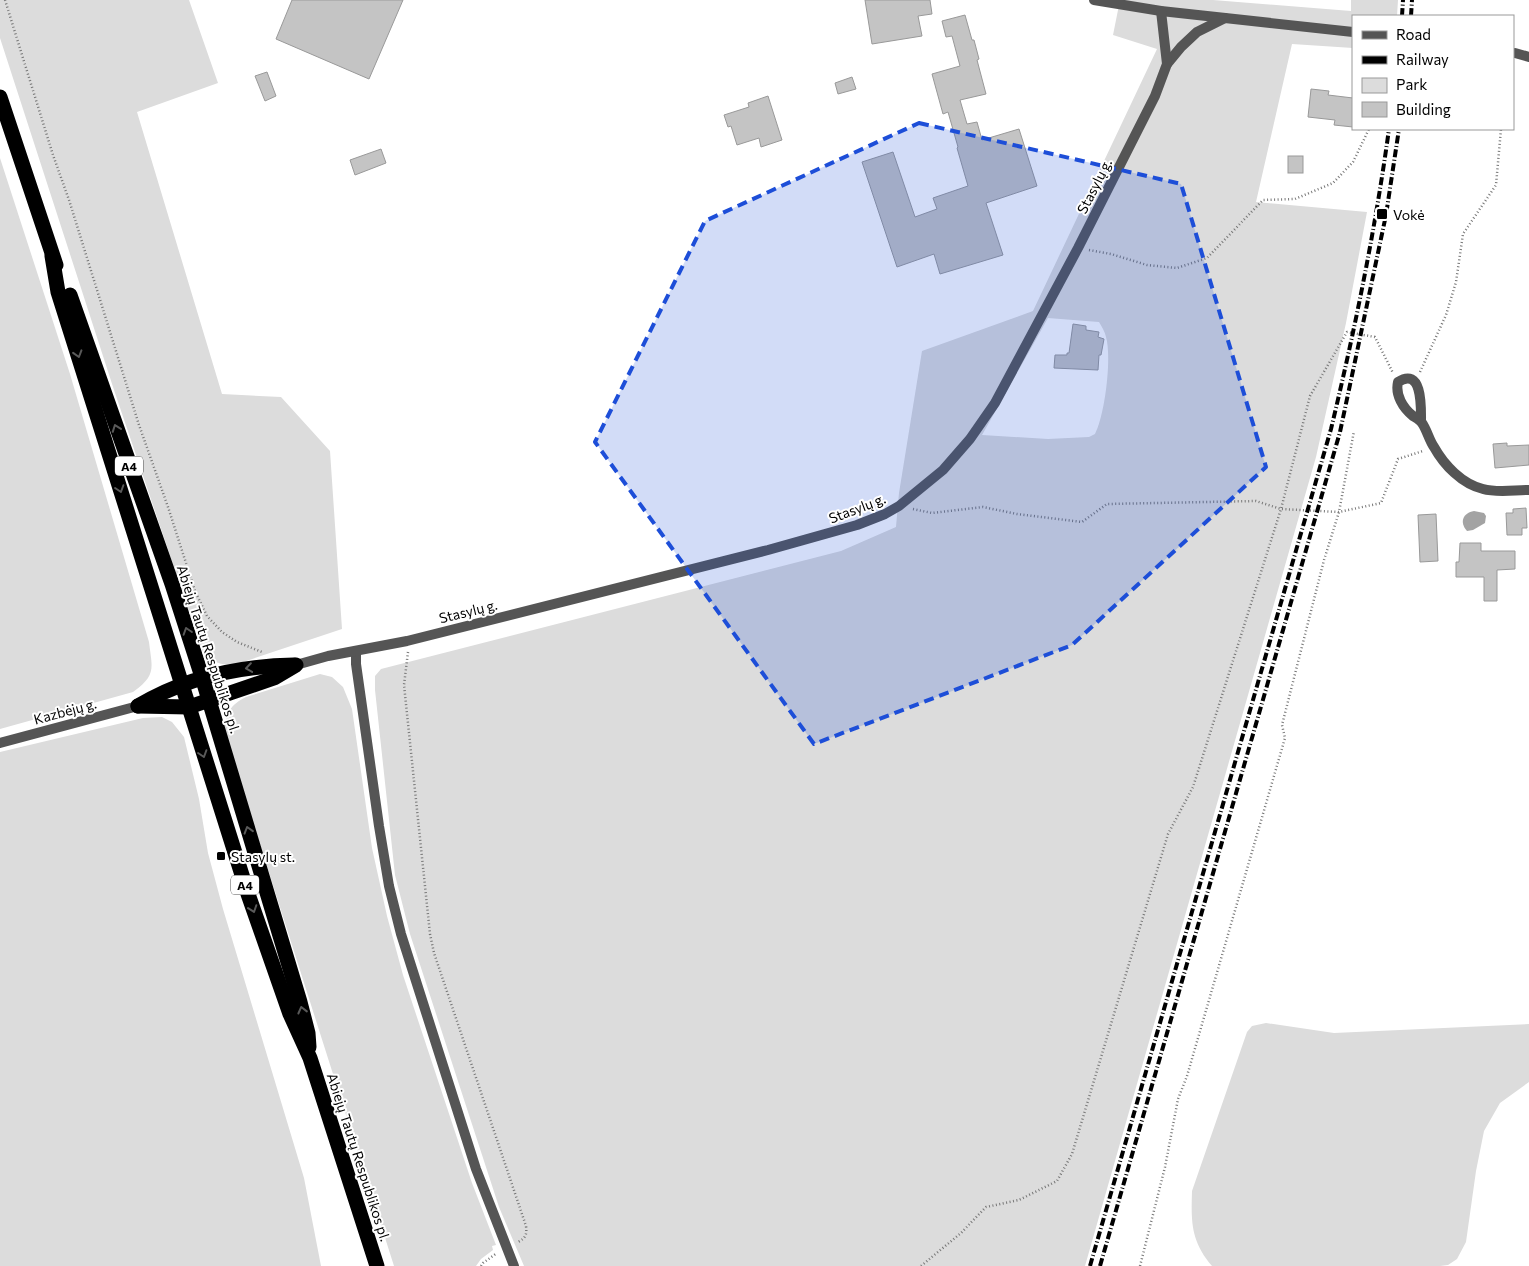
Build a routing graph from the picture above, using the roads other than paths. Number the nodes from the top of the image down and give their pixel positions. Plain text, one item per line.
1 (1094, 0) edge
2 (1161, 11) junction
3 (1225, 18) junction
4 (1352, 32) edge
5 (1515, 52) dead end
6 (1529, 57) edge
7 (1167, 64) junction
8 (0, 97) edge
9 (52, 256) junction
10 (1421, 422) junction
11 (1529, 490) edge
12 (356, 650) junction
13 (296, 666) junction
14 (202, 677) junction
15 (181, 684) junction
16 (210, 701) junction
17 (138, 706) junction
18 (188, 708) junction
19 (0, 743) edge
20 (310, 1058) junction
21 (377, 1266) edge
22 (514, 1266) edge

1 - 2 street
2 - 3 street
2 - 7 street, Stasylų g.
3 - 4 street
3 - 7 street
5 - 6 street
7 - 12 street, Stasylų g.
8 - 9 highway, Abiejų Tautų Respublikos pl. / A4
14 -> 9 highway, Abiejų Tautų Respublikos pl. / A4
9 -> 15 highway, Abiejų Tautų Respublikos pl. / A4
10 - 10 street
10 - 11 street
12 - 13 street, Stasylų g.
12 - 22 street
13 -> 14 highway
13 - 16 highway
14 - 15 highway
14 - 16 highway, Abiejų Tautų Respublikos pl. / A4
15 - 17 highway
15 - 18 highway, Abiejų Tautų Respublikos pl. / A4
16 - 18 highway
20 -> 16 highway, Abiejų Tautų Respublikos pl. / A4
17 - 18 highway
17 - 19 street, Kazbėjų g.
18 -> 20 highway, Abiejų Tautų Respublikos pl. / A4
20 - 21 highway, Abiejų Tautų Respublikos pl. / A4

